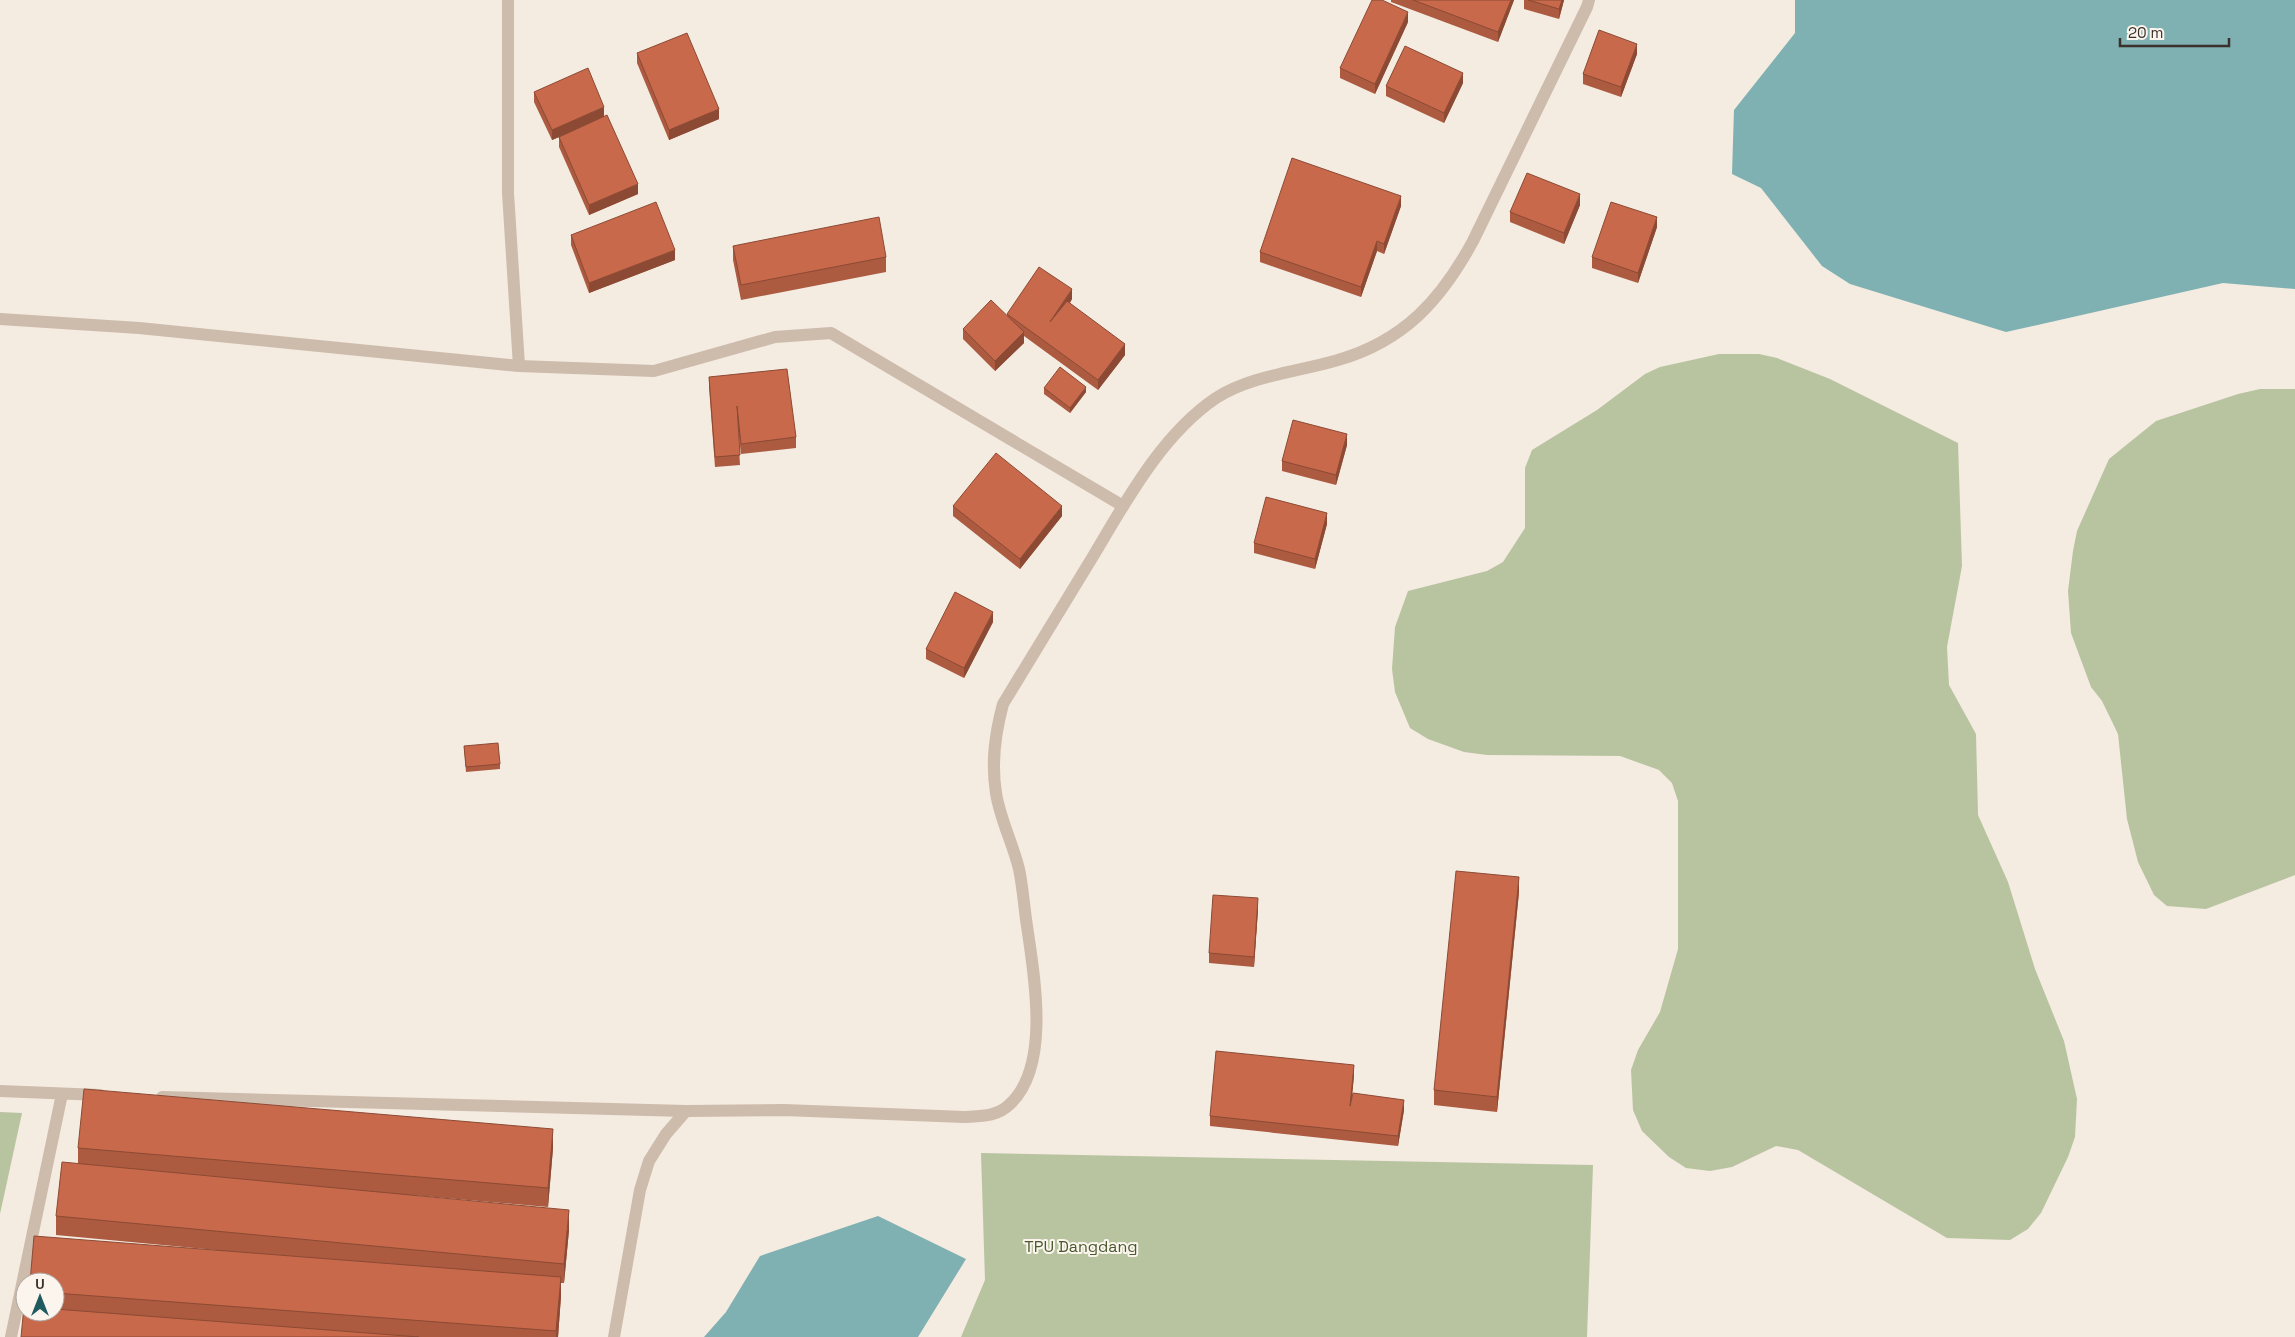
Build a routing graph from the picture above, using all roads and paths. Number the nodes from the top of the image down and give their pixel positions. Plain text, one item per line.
1 (508, 0) edge
2 (1588, 0) edge
3 (0, 319) edge
4 (519, 366) junction
5 (1124, 506) junction
6 (0, 1091) edge
7 (62, 1094) junction
8 (111, 1095) edge
9 (151, 1096) edge
10 (686, 1111) junction
11 (11, 1337) edge
12 (614, 1337) edge

1 - 4 street
2 - 5 street
3 - 4 street
4 - 5 street
5 - 10 street
6 - 7 street
7 - 8 street
7 - 11 street
9 - 10 street
10 - 12 street

